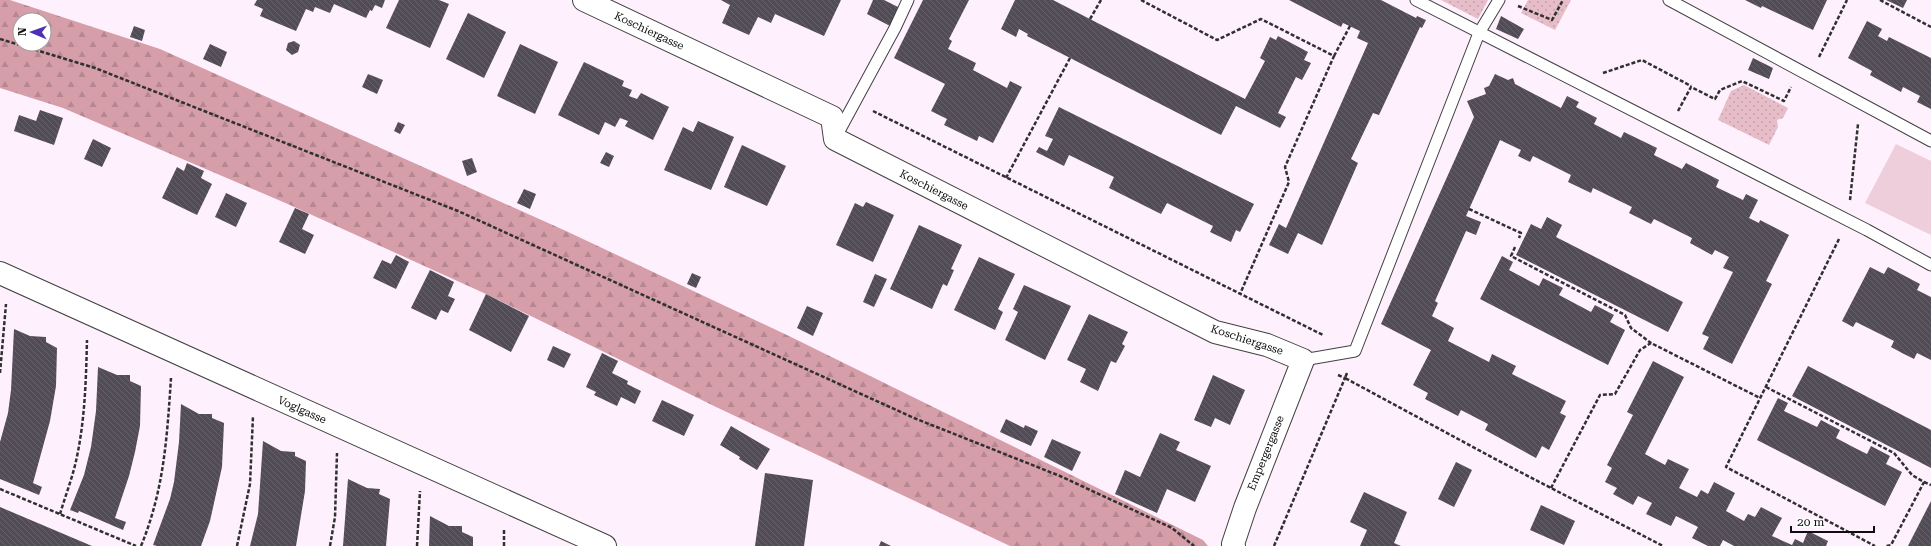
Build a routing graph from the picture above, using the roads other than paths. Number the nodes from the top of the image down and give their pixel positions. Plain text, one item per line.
1 (584, 0) edge
2 (908, 0) edge
3 (1416, 0) edge
4 (1499, 0) edge
5 (1669, 0) edge
6 (1479, 33) junction
7 (835, 139) junction
8 (1931, 141) edge
9 (1931, 265) edge
10 (4, 275) edge
11 (1303, 360) junction
12 (605, 546) edge
13 (1234, 546) edge

1 - 7 street, Koschiergasse
2 - 7 lane
3 - 6 lane
4 - 6 lane
5 - 8 lane
6 - 9 lane
6 - 11 lane
7 - 11 street, Koschiergasse
10 - 12 street, Voglgasse
11 - 13 street, Empergergasse

